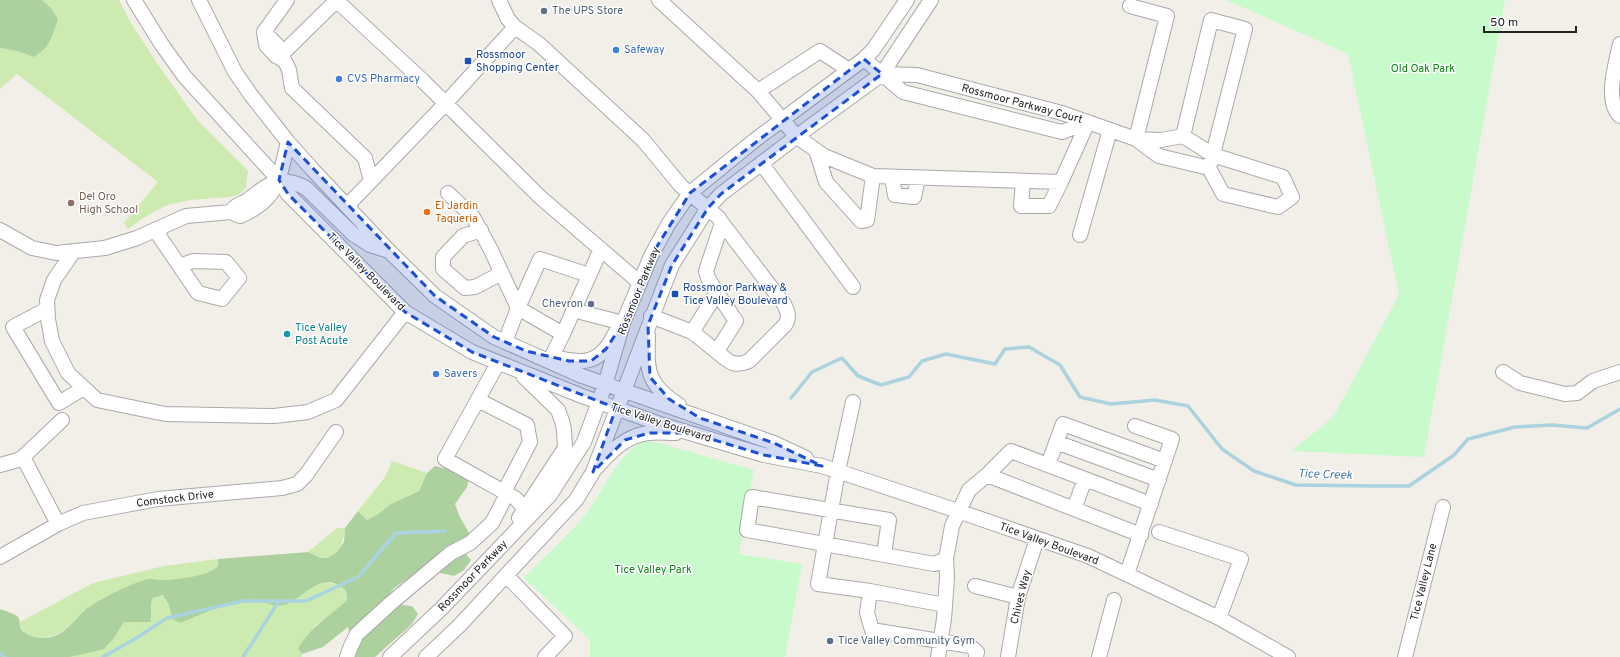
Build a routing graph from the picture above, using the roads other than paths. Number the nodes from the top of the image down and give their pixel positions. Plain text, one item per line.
1 (134, 0) edge
2 (199, 0) edge
3 (287, 0) edge
4 (336, 0) edge
5 (499, 0) edge
6 (659, 0) edge
7 (907, 0) edge
8 (931, 0) edge
9 (1130, 6) dead end
10 (515, 27) junction
11 (264, 32) junction
12 (1620, 44) edge
13 (864, 60) junction
14 (849, 70) junction
15 (882, 74) junction
16 (758, 91) junction
17 (445, 104) junction
18 (1620, 116) edge
19 (782, 120) junction
20 (1088, 122) junction
21 (1110, 130) junction
22 (796, 136) junction
23 (1183, 136) junction
24 (1136, 139) junction
25 (288, 142) junction
26 (816, 150) junction
27 (1211, 162) junction
28 (761, 163) junction
29 (873, 176) junction
30 (892, 177) junction
31 (918, 178) junction
32 (279, 180) junction
33 (371, 181) junction
34 (1023, 181) junction
35 (1061, 182) junction
36 (448, 193) dead end
37 (690, 193) junction
38 (347, 206) junction
39 (708, 208) junction
40 (722, 223) junction
41 (0, 230) edge
42 (155, 230) junction
43 (480, 230) junction
44 (1080, 235) dead end
45 (601, 249) junction
46 (74, 251) junction
47 (389, 251) junction
48 (180, 266) dead end
49 (502, 273) junction
50 (589, 275) junction
51 (640, 283) junction
52 (853, 287) dead end
53 (717, 293) junction
54 (518, 308) junction
55 (47, 309) junction
56 (574, 310) junction
57 (405, 312) junction
58 (649, 321) junction
59 (623, 322) junction
60 (692, 332) junction
61 (562, 334) junction
62 (505, 342) junction
63 (526, 351) junction
64 (717, 351) junction
65 (552, 356) junction
66 (498, 363) junction
67 (517, 370) junction
68 (1503, 372) dead end
69 (1620, 372) edge
70 (606, 385) junction
71 (84, 388) junction
72 (623, 391) junction
73 (478, 400) junction
74 (600, 402) junction
75 (853, 402) dead end
76 (616, 408) junction
77 (700, 418) junction
78 (62, 420) dead end
79 (1135, 426) dead end
80 (336, 432) dead end
81 (690, 433) junction
82 (1056, 442) junction
83 (23, 457) junction
84 (1165, 461) junction
85 (0, 465) edge
86 (1048, 465) junction
87 (822, 466) junction
88 (838, 471) junction
89 (593, 472) junction
90 (987, 475) junction
91 (1085, 479) junction
92 (1159, 480) junction
93 (505, 493) junction
94 (1151, 504) junction
95 (1443, 507) dead end
96 (1074, 509) junction
97 (831, 511) junction
98 (958, 511) junction
99 (528, 512) junction
100 (58, 524) junction
101 (1159, 532) dead end
102 (1141, 535) junction
103 (1037, 539) junction
104 (825, 544) junction
105 (884, 554) junction
106 (0, 557) edge
107 (946, 559) junction
108 (1127, 574) junction
109 (506, 575) junction
110 (975, 586) dead end
111 (870, 591) junction
112 (1018, 597) junction
113 (1114, 600) dead end
114 (945, 605) junction
115 (1219, 618) junction
116 (940, 642) junction
117 (347, 657) edge
118 (390, 657) edge
119 (426, 657) edge
120 (545, 657) edge
121 (938, 657) edge
122 (976, 657) edge
123 (1008, 657) edge
124 (1099, 657) edge
125 (1288, 657) edge
126 (1405, 657) edge

1 - 32 street, Tice Valley Boulevard
2 - 25 street, Tice Valley Boulevard
3 - 11 street
4 - 11 street
4 - 17 street
5 - 10 street
6 - 16 street
7 - 13 street, Rossmoor Parkway
8 - 15 street, Rossmoor Parkway
9 - 24 street
10 - 17 street
10 - 37 street
11 - 33 street
12 - 18 street
13 - 14 street, Rossmoor Parkway
13 - 15 street
14 - 16 street
14 - 19 street, Rossmoor Parkway
15 - 20 street, Rossmoor Parkway Court
15 - 20 street, Rossmoor Parkway Court
15 - 22 street, Rossmoor Parkway
16 - 19 street
17 - 33 street
17 - 45 street
19 - 22 street
19 - 37 street, Rossmoor Parkway
20 - 21 street
20 - 35 street
21 - 24 street
21 - 44 street
22 - 26 street
22 - 28 street, Rossmoor Parkway
23 - 24 street
23 - 27 street
23 - 27 street
24 - 27 street
25 - 32 street
25 - 38 street, Tice Valley Boulevard
26 - 29 street
26 - 29 street
27 - 27 street
28 - 39 street, Rossmoor Parkway
28 - 52 street
29 - 30 street
30 - 31 street
30 - 31 street
31 - 34 street
32 - 42 street
32 - 47 street
32 - 57 street, Tice Valley Boulevard
33 - 38 street
34 - 35 street
34 - 35 street
36 - 43 street
37 - 39 street
37 - 51 street, Rossmoor Parkway
38 - 47 street, Tice Valley Boulevard
39 - 40 street
39 - 58 street, Rossmoor Parkway
40 - 53 street
40 - 64 street
41 - 46 street
42 - 46 street
42 - 48 street
43 - 49 street
43 - 49 street
45 - 50 street
45 - 51 street
46 - 55 street
47 - 62 street, Tice Valley Boulevard
49 - 54 street
50 - 54 street
50 - 56 street
51 - 59 street, Rossmoor Parkway
53 - 60 street
53 - 64 street
54 - 61 street
54 - 62 street
55 - 71 street
55 - 71 street
56 - 59 street
56 - 61 street
57 - 66 street, Tice Valley Boulevard
57 - 71 street
58 - 60 street
58 - 72 street, Rossmoor Parkway
58 - 77 street
59 - 65 street
59 - 70 street, Rossmoor Parkway
60 - 64 street
61 - 65 street
62 - 63 street, Tice Valley Boulevard
63 - 65 street
63 - 70 street, Tice Valley Boulevard
66 - 67 street, Tice Valley Boulevard
66 - 73 street
67 - 74 street, Tice Valley Boulevard
67 - 99 street
68 - 69 street
70 - 72 street, Tice Valley Boulevard
70 - 74 street, Rossmoor Parkway
72 - 76 street, Rossmoor Parkway
72 - 77 street, Tice Valley Boulevard
73 - 93 street
73 - 93 street
74 - 76 street, Tice Valley Boulevard
74 - 99 street, Rossmoor Parkway
75 - 88 street
76 - 81 street, Tice Valley Boulevard
76 - 89 street, Rossmoor Parkway
77 - 87 street, Tice Valley Boulevard
78 - 83 street
79 - 84 street
80 - 100 street, Comstock Drive
81 - 87 street, Tice Valley Boulevard
81 - 89 street
82 - 84 street
82 - 86 street
82 - 92 street
83 - 85 street
83 - 100 street
84 - 92 street
86 - 90 street
86 - 91 street
87 - 88 street, Tice Valley Boulevard
88 - 97 street
88 - 98 street, Tice Valley Boulevard
89 - 109 street, Rossmoor Parkway
90 - 96 street
90 - 98 street
91 - 94 street
91 - 96 street
92 - 94 street
93 - 99 street
93 - 117 street
94 - 102 street
95 - 126 street, Tice Valley Lane
96 - 102 street
97 - 104 street
97 - 104 street
97 - 105 street
98 - 103 street, Tice Valley Boulevard
98 - 107 street
99 - 118 street, Rossmoor Parkway
100 - 106 street, Comstock Drive
101 - 115 street
102 - 108 street
103 - 108 street, Tice Valley Boulevard
103 - 112 street, Chives Way
104 - 105 street
104 - 111 street
105 - 107 street
107 - 114 street
108 - 115 street, Tice Valley Boulevard
109 - 119 street, Rossmoor Parkway
109 - 120 street
110 - 112 street
111 - 114 street
111 - 116 street
112 - 123 street, Chives Way
113 - 124 street
114 - 116 street
115 - 125 street, Tice Valley Boulevard
116 - 121 street
116 - 122 street

